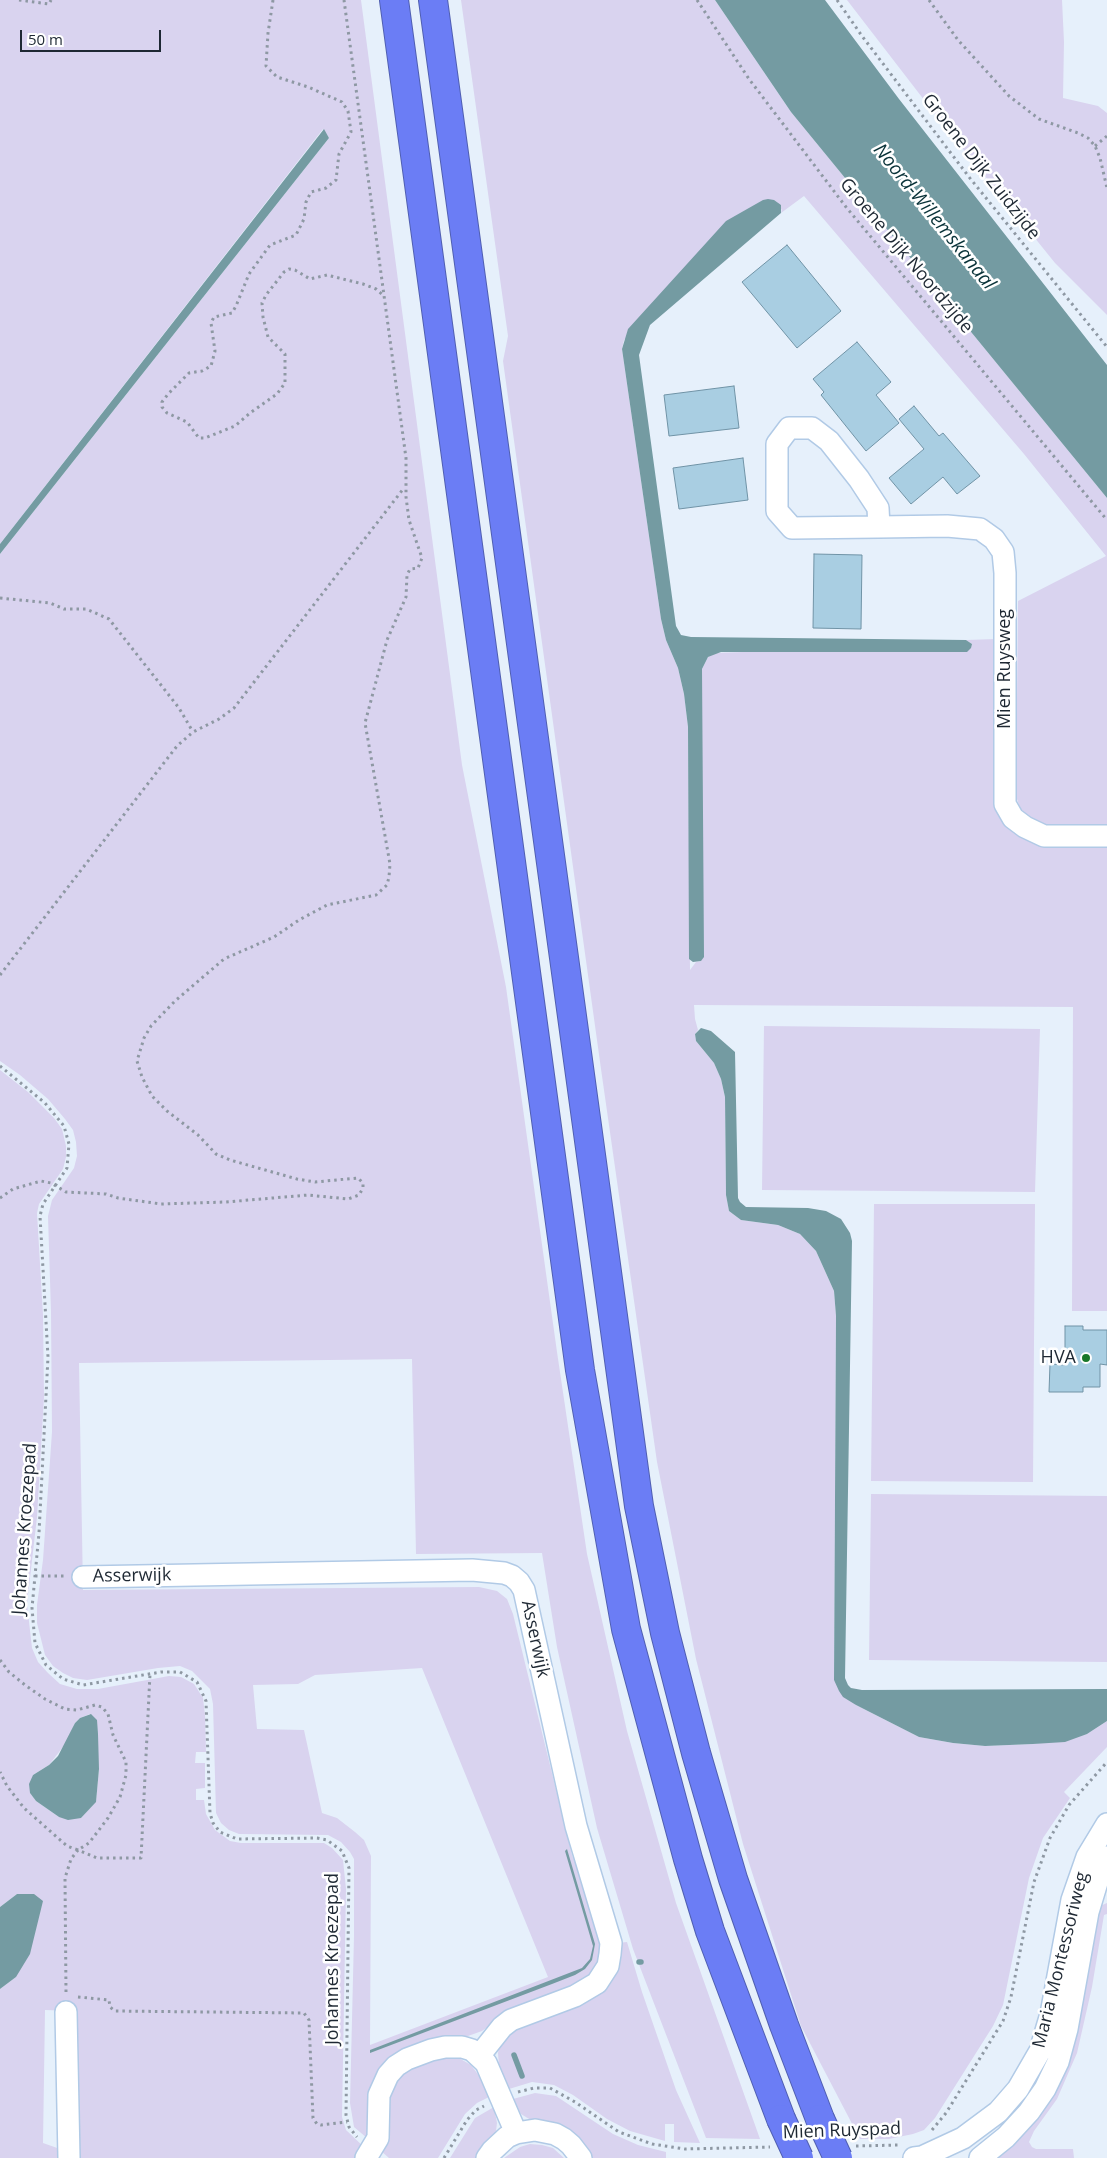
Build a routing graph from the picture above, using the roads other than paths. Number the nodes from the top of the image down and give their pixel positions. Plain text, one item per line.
1 (394, 0) edge
2 (433, 0) edge
3 (879, 527) junction
4 (1107, 836) edge
5 (83, 1577) road end
6 (1107, 1824) edge
7 (1105, 1866) edge
8 (66, 2004) road end
9 (479, 2056) junction
10 (516, 2133) junction
11 (910, 2151) edge
12 (789, 2152) edge
13 (843, 2152) edge
14 (369, 2154) edge
15 (69, 2158) edge
16 (487, 2158) edge
17 (581, 2158) edge
18 (980, 2158) edge

1 - 12 highway, bridge
2 - 13 highway, bridge
3 - 3 street, Mien Ruysweg
3 - 4 street, Mien Ruysweg
5 - 9 street, Asserwijk
6 - 11 street, Maria Montessoriweg
7 - 18 street, Maria Montessoriweg
8 - 15 street
9 - 10 street
9 - 14 street
10 - 16 street
10 - 17 street

